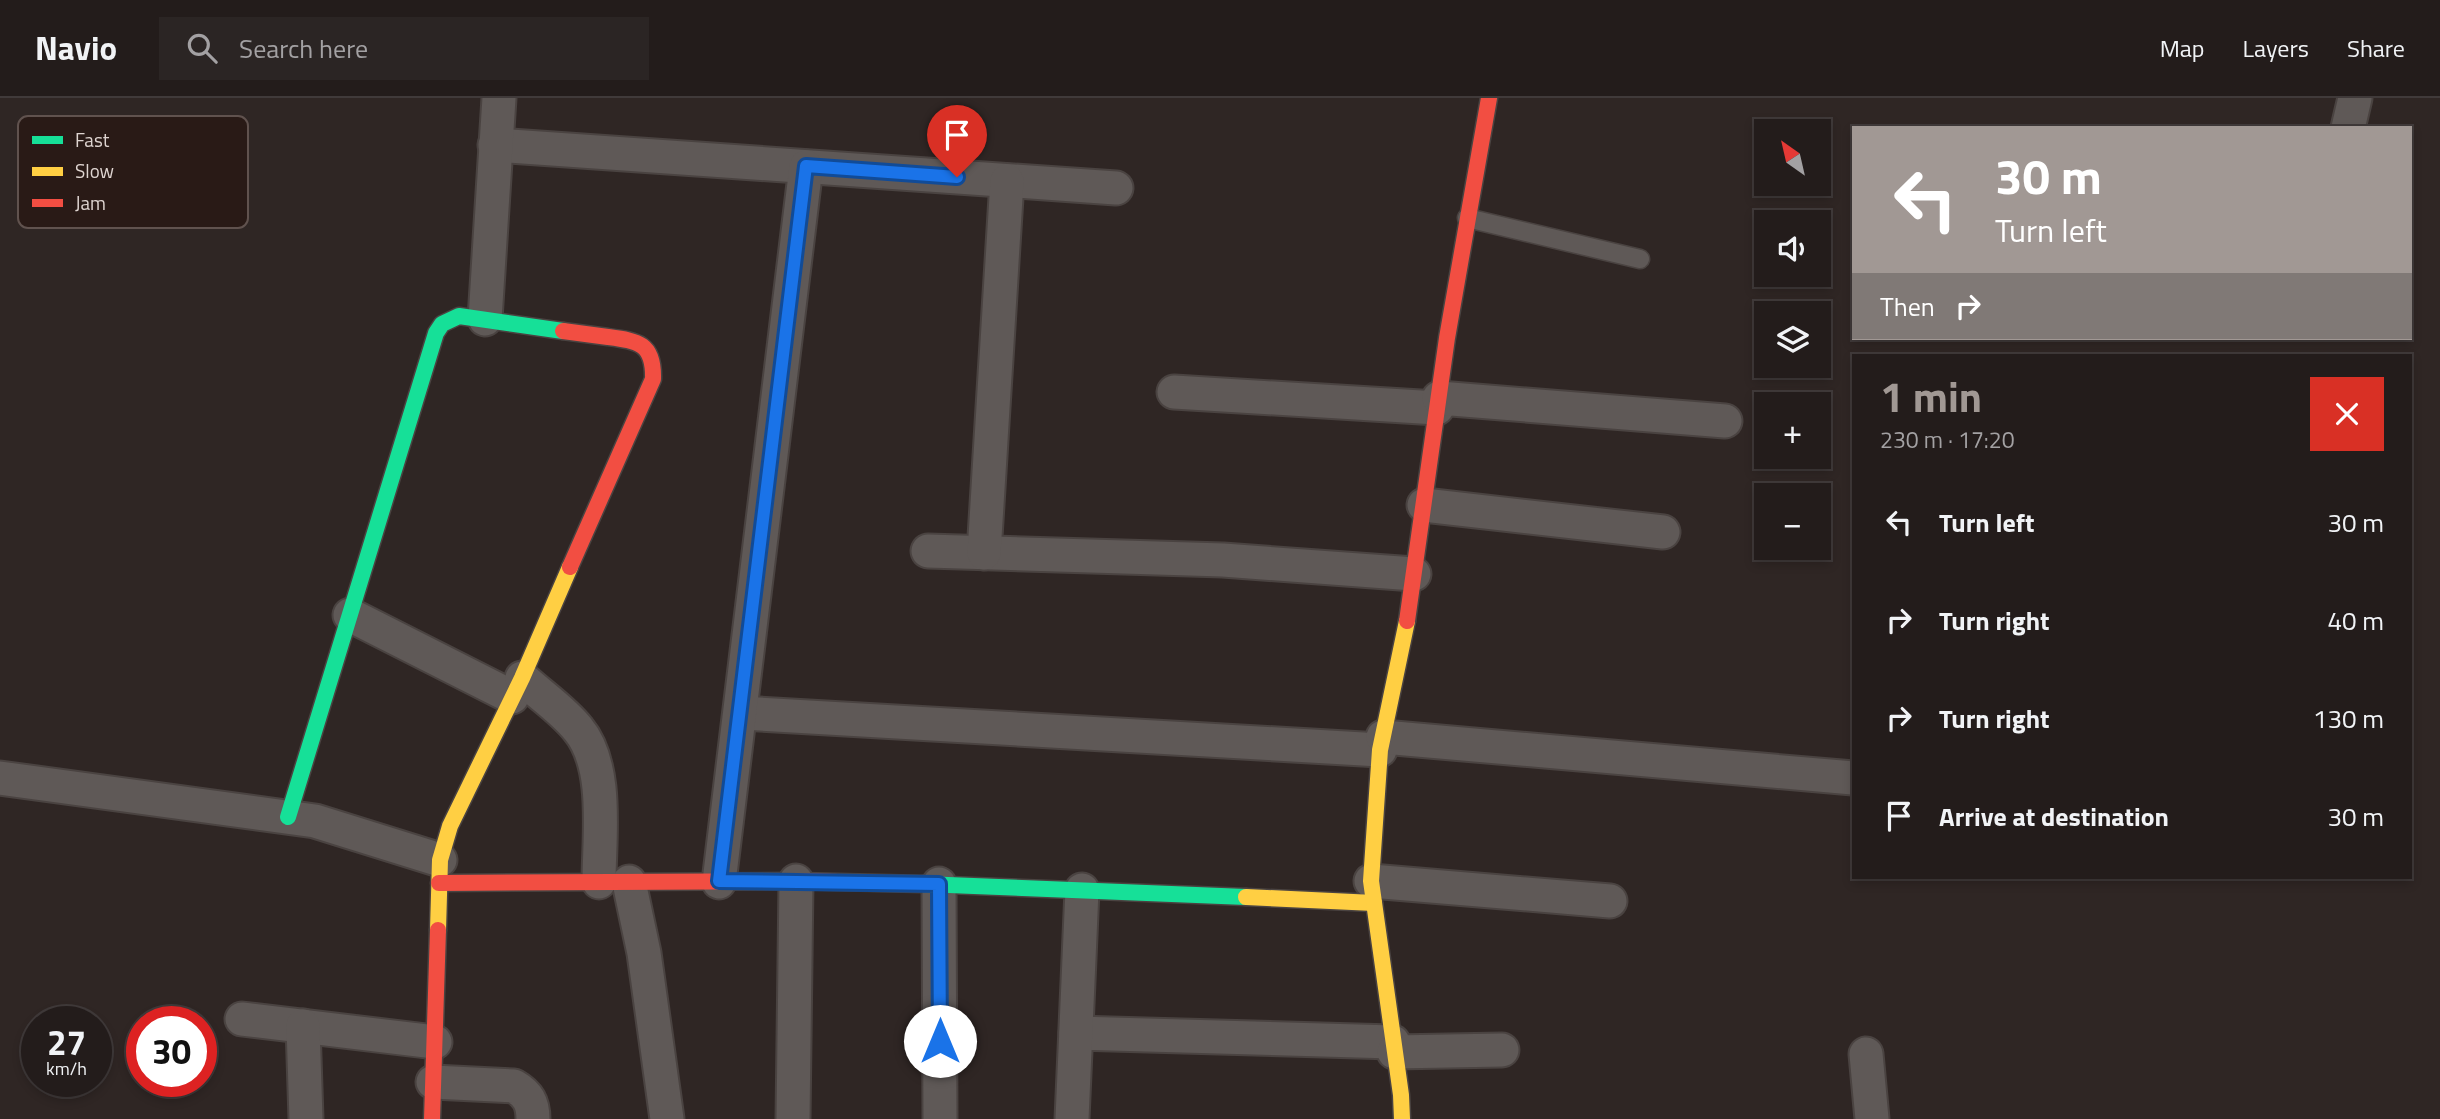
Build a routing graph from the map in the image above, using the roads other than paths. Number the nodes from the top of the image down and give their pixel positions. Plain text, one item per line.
1 (499, 98) edge
2 (1489, 98) edge
3 (2355, 98) edge
4 (2348, 126) edge
5 (495, 145) junction
6 (806, 166) junction
7 (1007, 181) junction
8 (1116, 188) dead end
9 (1467, 218) junction
10 (1640, 260) dead end
11 (485, 319) junction
12 (1174, 392) dead end
13 (1438, 403) junction
14 (1725, 421) dead end
15 (1424, 505) junction
16 (1663, 532) dead end
17 (929, 551) dead end
18 (984, 553) junction
19 (1414, 574) junction
20 (350, 615) junction
21 (517, 688) junction
22 (741, 713) junction
23 (1381, 743) junction
24 (0, 778) edge
25 (1852, 778) edge
26 (288, 817) junction
27 (440, 872) junction
28 (719, 881) junction
29 (796, 881) junction
30 (614, 882) junction
31 (939, 884) junction
32 (1082, 890) junction
33 (1373, 892) junction
34 (1611, 901) dead end
35 (242, 1019) dead end
36 (303, 1026) junction
37 (1076, 1033) junction
38 (435, 1042) junction
39 (1394, 1047) junction
40 (1502, 1050) dead end
41 (1866, 1054) dead end
42 (433, 1082) junction
43 (306, 1119) edge
44 (432, 1119) edge
45 (533, 1119) edge
46 (667, 1119) edge
47 (793, 1119) edge
48 (940, 1119) edge
49 (1072, 1119) edge
50 (1402, 1119) edge
51 (1872, 1119) edge

1 - 5 street
2 - 9 street
3 - 4 street
5 - 6 street
5 - 11 street
6 - 7 street
6 - 22 street
7 - 8 street
7 - 18 street
9 - 10 lane
9 - 13 street
11 - 20 street
11 - 21 street
12 - 13 street
13 - 14 street
13 - 15 street
15 - 16 street
15 - 19 street
17 - 18 street
18 - 19 street
19 - 23 street
20 - 21 street
20 - 26 street
21 - 27 street
21 - 30 street
22 - 23 street
22 - 28 street
23 - 25 street
23 - 33 street
24 - 26 street
26 - 27 street
27 - 30 street
27 - 38 street
28 - 29 street
28 - 30 street
29 - 31 street
29 - 47 street
30 - 46 street
31 - 32 street
31 - 48 street
32 - 33 street
32 - 37 street
33 - 34 street
33 - 39 street
35 - 36 street
36 - 38 street
36 - 43 street
37 - 39 street
37 - 49 street
38 - 42 street
39 - 40 street
39 - 50 street
41 - 51 street
42 - 44 street
42 - 45 street

